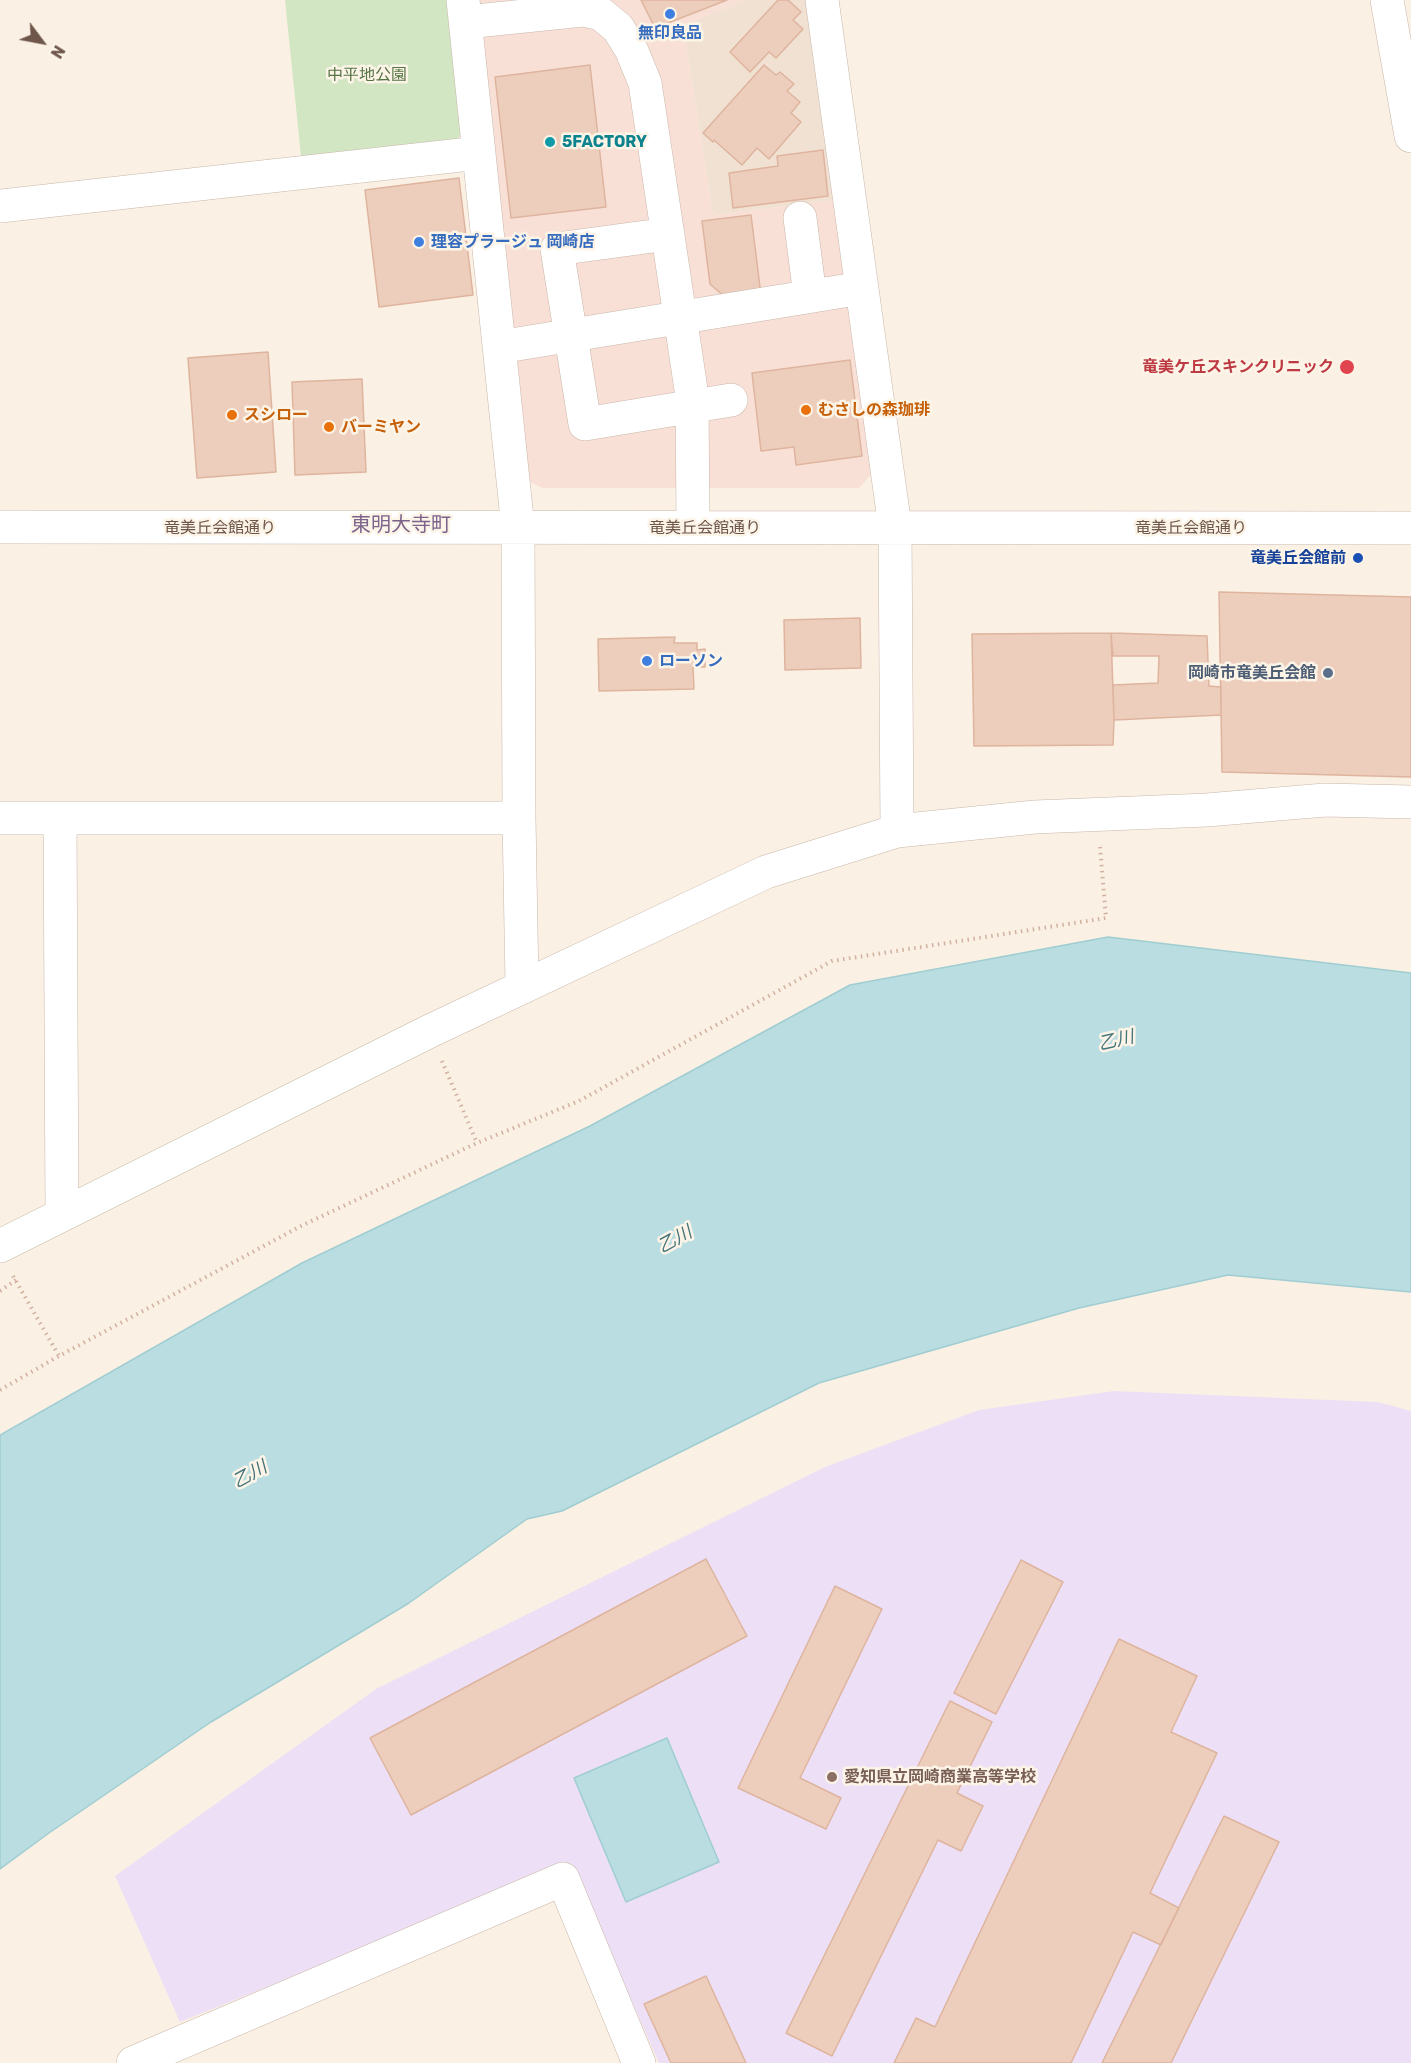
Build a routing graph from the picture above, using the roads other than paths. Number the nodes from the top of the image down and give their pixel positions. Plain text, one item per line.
1 (822, 0) edge
2 (1387, 0) edge
3 (464, 11) edge
4 (1411, 136) edge
5 (479, 153) junction
6 (0, 206) edge
7 (800, 218) dead end
8 (668, 234) junction
9 (862, 288) junction
10 (810, 297) junction
11 (680, 318) junction
12 (571, 335) junction
13 (499, 347) junction
14 (731, 400) dead end
15 (692, 406) junction
16 (0, 527) edge
17 (895, 527) junction
18 (518, 528) junction
19 (693, 528) junction
20 (1411, 528) edge
21 (1411, 802) edge
22 (0, 818) edge
23 (60, 818) junction
24 (519, 818) junction
25 (897, 831) junction
26 (522, 985) junction
27 (62, 1214) junction
28 (5, 1259) edge
29 (133, 2063) edge
30 (639, 2063) edge

1 - 9 street
2 - 4 street
3 - 5 street
3 - 8 street
5 - 6 street
5 - 13 street
7 - 10 street
8 - 11 street
8 - 12 street
9 - 10 street
9 - 17 street
10 - 11 street
11 - 12 street
11 - 15 street
12 - 13 street
12 - 15 street
13 - 18 street
14 - 15 street
15 - 19 street
16 - 18 street, 竜美丘会館通り
17 - 19 street, 竜美丘会館通り
17 - 20 street, 竜美丘会館通り
17 - 25 street
18 - 19 street, 竜美丘会館通り
18 - 24 street
21 - 25 street
22 - 23 street
23 - 24 street
23 - 27 street
24 - 26 street
25 - 26 street
26 - 27 street
27 - 28 street
29 - 30 street

